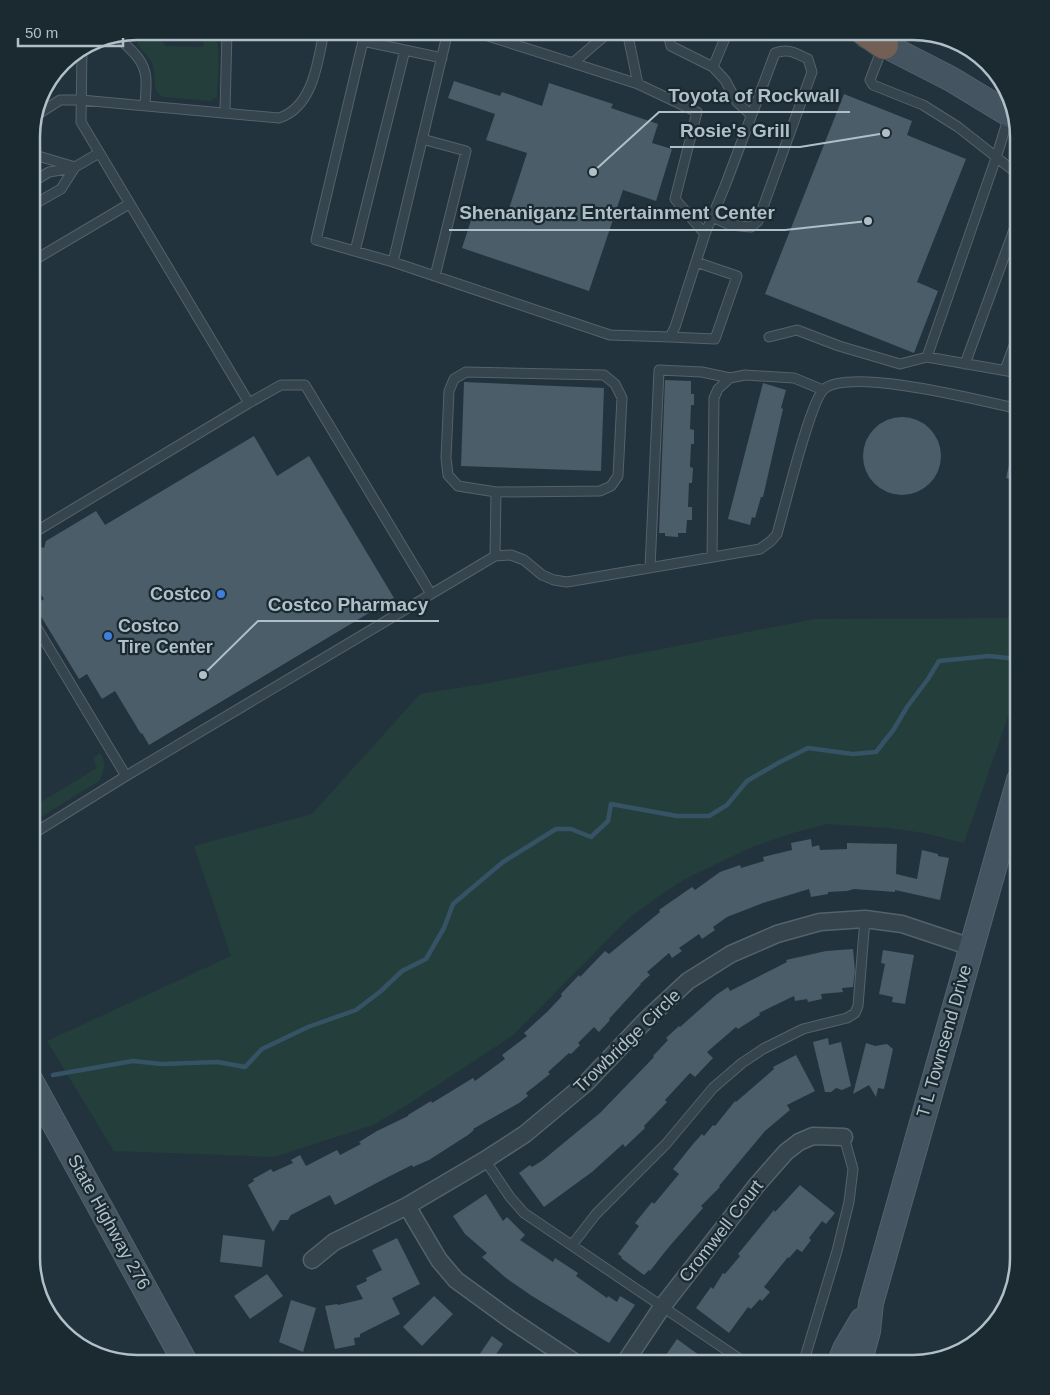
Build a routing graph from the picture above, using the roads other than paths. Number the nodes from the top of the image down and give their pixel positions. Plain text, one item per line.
1 (227, 40) edge
2 (322, 40) edge
3 (446, 40) edge
4 (500, 40) edge
5 (600, 40) edge
6 (629, 40) edge
7 (669, 40) edge
8 (724, 40) edge
9 (874, 40) edge
10 (878, 40) edge
11 (121, 41) edge
12 (404, 50) junction
13 (82, 57) edge
14 (442, 58) junction
15 (573, 63) junction
16 (713, 67) junction
17 (638, 84) junction
18 (81, 100) junction
19 (144, 105) junction
20 (43, 111) edge
21 (224, 112) junction
22 (1007, 112) edge
23 (751, 115) junction
24 (1009, 122) edge
25 (422, 139) junction
26 (99, 153) junction
27 (40, 157) edge
28 (996, 158) junction
29 (75, 167) junction
30 (1010, 168) edge
31 (40, 177) edge
32 (40, 201) edge
33 (129, 204) junction
34 (712, 217) junction
35 (705, 234) junction
36 (1010, 240) edge
37 (355, 251) junction
38 (40, 257) edge
39 (392, 262) junction
40 (696, 262) junction
41 (435, 276) junction
42 (670, 337) junction
43 (769, 338) dead end
44 (1010, 355) edge
45 (927, 357) junction
46 (964, 364) junction
47 (1004, 370) junction
48 (1010, 371) edge
49 (730, 378) junction
50 (823, 390) junction
51 (249, 403) junction
52 (1010, 407) edge
53 (496, 492) junction
54 (40, 529) edge
55 (495, 556) junction
56 (712, 557) junction
57 (650, 568) junction
58 (431, 594) junction
59 (40, 633) edge
60 (126, 776) junction
61 (1010, 811) edge
62 (40, 829) edge
63 (865, 919) junction
64 (971, 947) junction
65 (40, 1097) edge
66 (844, 1137) joint
67 (486, 1160) junction
68 (407, 1206) junction
69 (572, 1245) junction
70 (312, 1260) dead end
71 (871, 1303) junction
72 (662, 1307) junction
73 (181, 1355) edge
74 (564, 1355) edge
75 (630, 1355) edge
76 (734, 1355) edge
77 (806, 1355) edge
78 (843, 1355) edge
79 (861, 1355) edge

1 - 21 lane
2 - 21 lane
3 - 14 lane
4 - 15 lane
5 - 15 lane
6 - 17 lane
7 - 16 lane
8 - 16 lane
9 - 28 lane
10 - 22 street
11 - 19 lane
12 - 14 lane
12 - 37 lane
12 - 37 lane
13 - 18 lane
14 - 25 lane
15 - 17 lane
16 - 23 lane
17 - 35 lane
18 - 19 lane
18 - 20 lane
18 - 26 lane
19 - 21 lane
23 - 34 lane
23 - 34 lane
24 - 28 lane
25 - 39 lane
25 - 41 lane
26 - 29 lane
26 - 33 lane
27 - 29 lane
28 - 30 lane
28 - 45 lane
29 - 31 lane
29 - 32 lane
33 - 38 lane
33 - 51 lane
34 - 35 lane
35 - 40 lane
36 - 46 lane
37 - 39 lane
39 - 41 lane
40 - 42 lane
40 - 42 lane
41 - 42 lane
43 - 45 lane
44 - 47 lane
45 - 46 lane
46 - 47 lane
47 - 48 lane
49 - 50 lane
49 - 56 lane
49 - 57 lane
50 - 52 lane
50 - 56 lane
51 - 54 lane
51 - 58 lane
53 - 53 lane
53 - 55 lane
55 - 57 lane
55 - 58 lane
56 - 57 lane
58 - 60 lane
59 - 60 lane
60 - 62 lane
61 - 64 street, T L Townsend Drive
63 - 64 street, Trowbridge Circle
63 - 67 street, Trowbridge Circle
63 - 69 lane
64 - 71 street, T L Townsend Drive
65 - 73 street, State Highway 276
66 - 72 street, Cromwell Court
66 - 77 lane
67 - 68 street, Trowbridge Circle
67 - 69 lane
68 - 70 street, Trowbridge Circle
68 - 74 street
69 - 72 lane
71 - 78 street, T L Townsend Drive
71 - 79 street, T L Townsend Drive
72 - 75 street, Cromwell Court
72 - 76 lane

